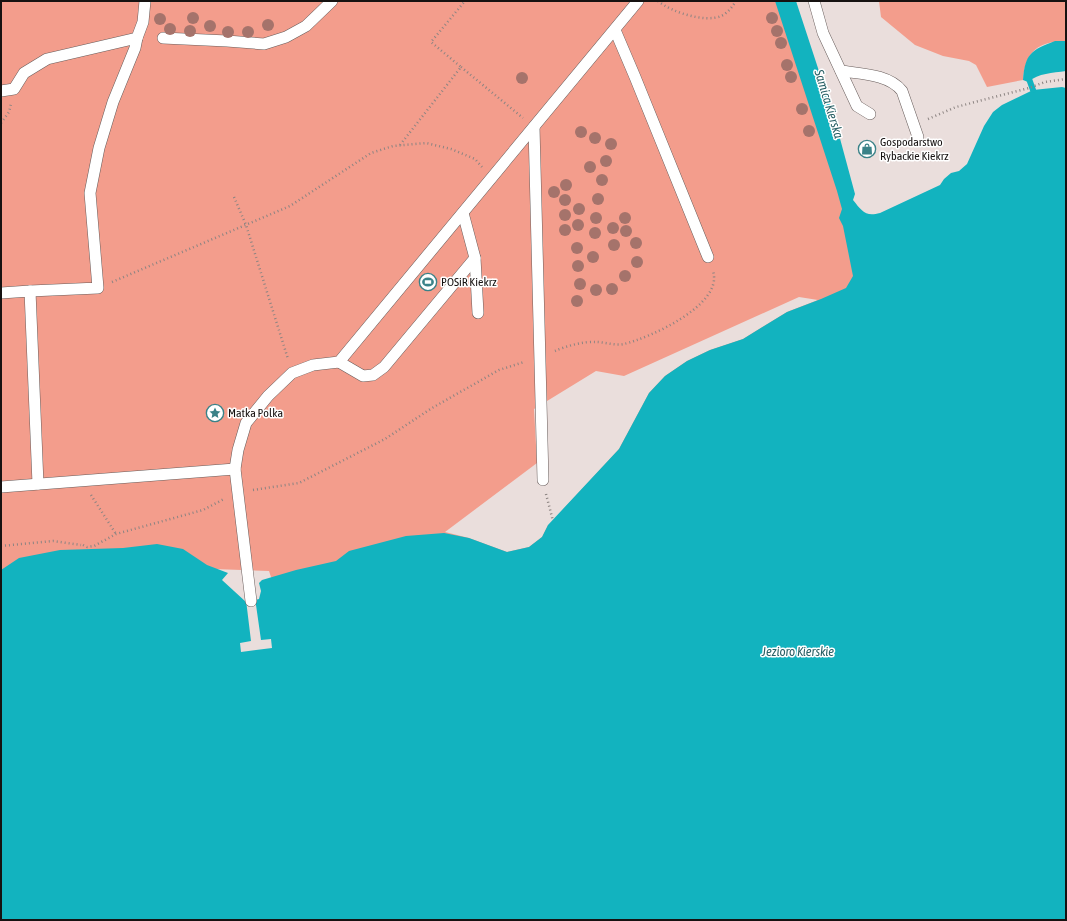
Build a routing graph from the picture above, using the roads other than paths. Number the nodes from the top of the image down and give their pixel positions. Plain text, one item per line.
1 (145, 1) edge
2 (332, 1) edge
3 (638, 1) edge
4 (814, 1) edge
5 (614, 30) junction
6 (137, 38) junction
7 (163, 38) dead end
8 (841, 71) junction
9 (1, 91) edge
10 (870, 114) dead end
11 (534, 128) junction
12 (918, 137) dead end
13 (463, 214) junction
14 (708, 257) road end
15 (475, 258) junction
16 (30, 291) junction
17 (1, 293) edge
18 (478, 313) dead end
19 (339, 362) junction
20 (235, 469) junction
21 (543, 480) road end
22 (38, 484) junction
23 (1, 487) edge
24 (251, 601) dead end

1 - 6 lane
2 - 7 lane
3 - 5 lane
4 - 8 lane
5 - 11 lane
5 - 14 lane
6 - 9 lane
6 - 16 lane
8 - 10 lane
8 - 12 lane
11 - 13 lane
11 - 21 lane
13 - 15 lane
13 - 19 lane
15 - 18 lane
15 - 19 lane
16 - 17 lane
16 - 22 lane
19 - 20 lane
20 - 22 lane
20 - 24 lane
22 - 23 lane

